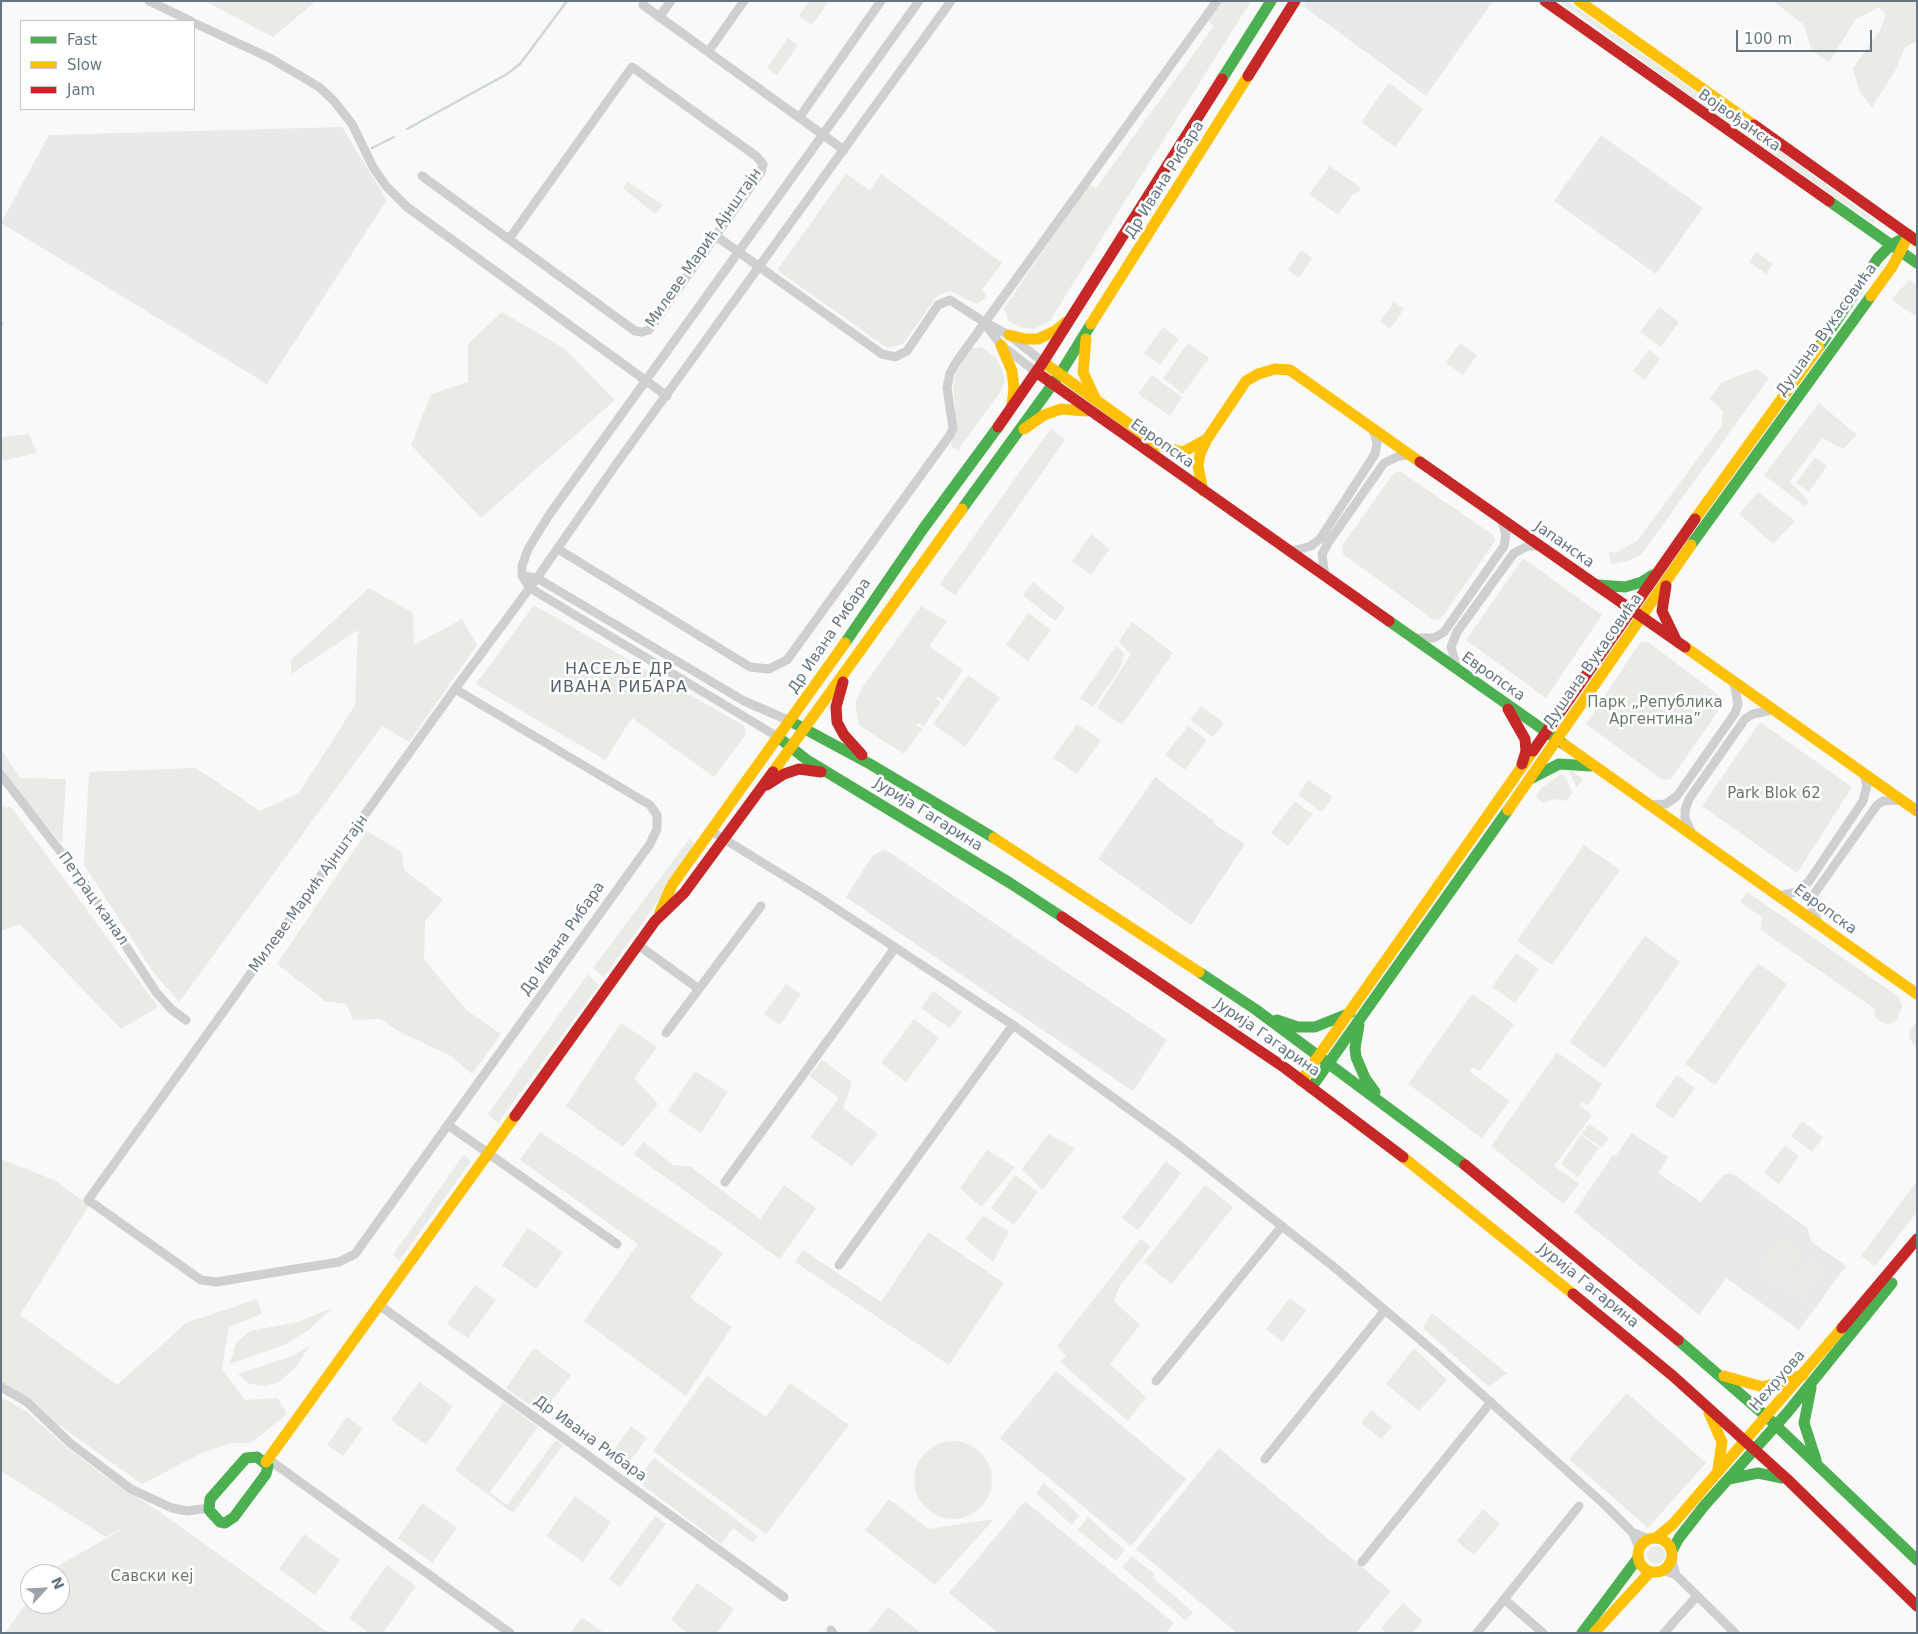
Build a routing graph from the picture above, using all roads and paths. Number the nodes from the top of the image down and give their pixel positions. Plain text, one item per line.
1 (149, 1) edge
2 (671, 1) edge
3 (744, 1) edge
4 (881, 1) edge
5 (919, 1) edge
6 (951, 1) edge
7 (1217, 1) edge
8 (1271, 1) edge
9 (1296, 1) edge
10 (1544, 1) edge
11 (1579, 1) edge
12 (643, 5) dead end
13 (659, 17) junction
14 (188, 20) edge
15 (195, 23) edge
16 (708, 52) junction
17 (799, 118) junction
18 (823, 135) junction
19 (844, 150) junction
20 (422, 176) dead end
21 (1914, 235) edge
22 (716, 236) junction
23 (509, 239) junction
24 (1891, 245) junction
25 (739, 252) junction
26 (1902, 252) junction
27 (1917, 263) edge
28 (760, 267) junction
29 (1078, 310) junction
30 (984, 322) junction
31 (1092, 323) junction
32 (1009, 335) junction
33 (1001, 345) junction
34 (1043, 362) junction
35 (1036, 372) junction
36 (1060, 374) junction
37 (646, 381) junction
38 (1053, 385) junction
39 (667, 396) junction
40 (1100, 404) junction
41 (1012, 408) junction
42 (1090, 412) junction
43 (1372, 428) junction
44 (1016, 435) junction
45 (1207, 439) junction
46 (1168, 450) joint
47 (1411, 455) junction
48 (1203, 491) junction
49 (1501, 519) junction
50 (1540, 546) junction
51 (558, 549) junction
52 (1289, 552) junction
53 (522, 576) junction
54 (1662, 576) junction
55 (537, 578) junction
56 (1325, 578) junction
57 (1591, 582) junction
58 (530, 588) junction
59 (1631, 610) junction
60 (1642, 618) junction
61 (1411, 638) junction
62 (1677, 642) junction
63 (1457, 671) junction
64 (846, 673) junction
65 (1734, 683) junction
66 (455, 689) junction
67 (1504, 703) junction
68 (1772, 710) junction
69 (790, 721) junction
70 (806, 728) junction
71 (1546, 733) junction
72 (778, 737) junction
73 (1556, 740) junction
74 (790, 748) junction
75 (870, 764) junction
76 (1593, 766) junction
77 (1521, 769) junction
78 (1864, 774) junction
79 (1, 775) edge
80 (833, 775) junction
81 (1526, 782) junction
82 (756, 794) junction
83 (1901, 800) junction
84 (1649, 805) junction
85 (1917, 812) edge
86 (711, 831) junction
87 (1692, 836) junction
88 (723, 839) junction
89 (1778, 896) junction
90 (761, 906) dead end
91 (655, 921) junction
92 (1819, 925) junction
93 (638, 945) junction
94 (894, 948) junction
95 (1902, 983) junction
96 (1917, 984) edge
97 (699, 989) junction
98 (1917, 994) edge
99 (1261, 1014) junction
100 (1356, 1014) junction
101 (186, 1020) dead end
102 (1013, 1025) junction
103 (666, 1033) dead end
104 (1320, 1056) junction
105 (1330, 1064) junction
106 (1301, 1080) junction
107 (1311, 1088) junction
108 (1386, 1105) junction
109 (448, 1125) junction
110 (488, 1153) junction
111 (725, 1182) dead end
112 (88, 1200) joint
113 (1282, 1226) junction
114 (1917, 1238) edge
115 (617, 1244) dead end
116 (1917, 1252) edge
117 (839, 1265) dead end
118 (379, 1305) junction
119 (1385, 1310) junction
120 (1716, 1372) junction
121 (1809, 1377) junction
122 (1156, 1381) dead end
123 (1, 1387) edge
124 (1697, 1397) junction
125 (1491, 1402) junction
126 (1767, 1418) junction
127 (1776, 1426) junction
128 (1745, 1440) junction
129 (1755, 1449) junction
130 (1264, 1459) dead end
131 (267, 1461) junction
132 (1819, 1466) junction
133 (1717, 1472) junction
134 (1786, 1479) junction
135 (1727, 1480) junction
136 (1579, 1506) dead end
137 (209, 1508) junction
138 (1634, 1533) junction
139 (1652, 1538) junction
140 (1639, 1553) junction
141 (1672, 1556) junction
142 (1917, 1560) edge
143 (1362, 1562) dead end
144 (1663, 1570) junction
145 (1650, 1572) junction
146 (1676, 1575) junction
147 (1697, 1596) junction
148 (784, 1597) dead end
149 (1504, 1599) junction
150 (1917, 1606) edge
151 (510, 1633) edge
152 (1477, 1633) edge
153 (1543, 1633) edge
154 (1582, 1633) edge
155 (1594, 1633) edge
156 (1664, 1633) edge
157 (1735, 1633) edge

1 - 14 street
2 - 13 street
3 - 16 street
4 - 17 street
5 - 18 street, Милеве Марић Ајнштајн
6 - 19 street, Милеве Марић Ајнштајн
7 - 30 street, Др Ивана Рибара
8 - 29 street, Др Ивана Рибара
9 - 31 street, Др Ивана Рибара
10 - 24 street, Војвођанска
11 - 21 street, Војвођанска
12 - 13 street
13 - 16 street
15 - 37 street
16 - 17 street
17 - 18 street
18 - 19 street
18 - 25 street, Милеве Марић Ајнштајн
19 - 28 street, Милеве Марић Ајнштајн
20 - 23 street, Милеве Марић Ајнштајн
21 - 24 street, Душана Вукасовића
21 - 26 street, Душана Вукасовића
22 - 23 street, Милеве Марић Ајнштајн
22 - 23 street, Милеве Марић Ајнштајн
22 - 25 street
24 - 26 street, Војвођанска
24 - 54 street, Душана Вукасовића
25 - 28 street
25 - 37 street, Милеве Марић Ајнштајн
26 - 27 street, Војвођанска
26 - 54 street, Душана Вукасовића
28 - 30 street
28 - 39 street, Милеве Марић Ајнштајн
29 - 32 street
29 - 34 street, Др Ивана Рибара
30 - 32 street
30 - 33 street
30 - 51 street, Др Ивана Рибара
31 - 36 street, Др Ивана Рибара
31 - 40 street
32 - 34 street
33 - 35 street
33 - 41 street
34 - 35 street, Др Ивана Рибара
34 - 36 street
35 - 38 street
35 - 41 street, Др Ивана Рибара
36 - 38 street, Др Ивана Рибара
36 - 40 street, Европска
37 - 39 street
37 - 53 street, Милеве Марић Ајнштајн
38 - 42 street, Европска
38 - 44 street, Др Ивана Рибара
39 - 51 street, Милеве Марић Ајнштајн
40 - 46 street, Европска
41 - 69 street, Др Ивана Рибара
42 - 44 street
42 - 48 street, Европска
43 - 45 street, Јапанска
43 - 47 street, Јапанска
43 - 52 street
44 - 64 street, Др Ивана Рибара
45 - 46 street, Јапанска
45 - 48 street, Јапанска
47 - 49 street, Јапанска
47 - 56 street
48 - 52 street, Европска
49 - 50 street, Јапанска
49 - 61 street
50 - 57 street, Јапанска
50 - 63 street
51 - 55 street, Милеве Марић Ајнштајн
52 - 56 street, Европска
53 - 55 street
53 - 58 street
54 - 57 street
54 - 59 street, Душана Вукасовића
54 - 60 street, Душана Вукасовића
54 - 62 street
55 - 58 street, Милеве Марић Ајнштајн
55 - 69 street, Јурија Гагарина
56 - 61 street, Европска
57 - 59 street, Јапанска
58 - 66 street, Милеве Марић Ајнштајн
58 - 72 street, Јурија Гагарина
59 - 60 street, Јапанска
59 - 71 street, Душана Вукасовића
60 - 62 street, Јапанска
60 - 73 street, Душана Вукасовића
61 - 63 street, Европска
62 - 65 street, Јапанска
63 - 67 street, Европска
64 - 70 street, Др Ивана Рибара
64 - 75 street
65 - 68 street, Јапанска
65 - 84 street
66 - 109 street, Др Ивана Рибара
66 - 112 street, Милеве Марић Ајнштајн
67 - 71 street, Европска
67 - 77 street
68 - 78 street, Јапанска
68 - 87 street
69 - 70 street, Јурија Гагарина
69 - 72 street, Др Ивана Рибара
70 - 74 street, Др Ивана Рибара
70 - 75 street, Јурија Гагарина
71 - 73 street, Европска
71 - 77 street, Душана Вукасовића
72 - 74 street, Јурија Гагарина
72 - 86 street, Др Ивана Рибара
73 - 76 street, Европска
73 - 81 street, Душана Вукасовића
74 - 80 street, Јурија Гагарина
74 - 82 street, Др Ивана Рибара
75 - 99 street, Јурија Гагарина
76 - 81 street
76 - 84 street, Европска
77 - 100 street, Душана Вукасовића
78 - 83 street, Јапанска
78 - 89 street
79 - 101 street, Петрац канал
80 - 82 street
80 - 106 street, Јурија Гагарина
81 - 100 street, Душана Вукасовића
82 - 88 street, Др Ивана Рибара
83 - 85 street, Јапанска
83 - 92 street
84 - 87 street, Европска
86 - 88 street
86 - 91 street, Др Ивана Рибара
87 - 89 street, Европска
88 - 91 street, Др Ивана Рибара
88 - 94 street
89 - 92 street, Европска
90 - 97 street
91 - 93 street, Др Ивана Рибара
92 - 95 street, Европска
93 - 97 street
93 - 110 street, Др Ивана Рибара
94 - 102 street
94 - 111 street
95 - 96 street
95 - 98 street, Европска
97 - 103 street
99 - 100 street
99 - 104 street, Јурија Гагарина
100 - 104 street, Душана Вукасовића
100 - 105 street, Душана Вукасовића
100 - 108 street
102 - 113 street
102 - 117 street
104 - 105 street, Јурија Гагарина
104 - 106 street, Душана Вукасовића
105 - 107 street, Душана Вукасовића
105 - 108 street, Јурија Гагарина
106 - 107 street, Јурија Гагарина
107 - 124 street, Јурија Гагарина
108 - 120 street, Јурија Гагарина
109 - 110 street
109 - 112 street, Др Ивана Рибара
110 - 115 street
110 - 118 street, Др Ивана Рибара
113 - 119 street
113 - 122 street
114 - 121 street, Нехруова
116 - 121 street, Нехруова
118 - 131 street, Др Ивана Рибара
118 - 148 street, Др Ивана Рибара
119 - 125 street
119 - 130 street
120 - 121 street
120 - 126 street, Јурија Гагарина
121 - 126 street, Нехруова
121 - 127 street, Нехруова
121 - 132 street
123 - 137 street
124 - 128 street, Јурија Гагарина
124 - 133 street
125 - 138 street
125 - 143 street
126 - 127 street, Јурија Гагарина
126 - 128 street, Нехруова
127 - 129 street, Нехруова
127 - 132 street, Јурија Гагарина
128 - 129 street, Јурија Гагарина
128 - 133 street, Нехруова
129 - 134 street, Јурија Гагарина
129 - 135 street, Нехруова
131 - 137 street
131 - 137 street, Др Ивана Рибара
131 - 151 street
132 - 142 street, Јурија Гагарина
133 - 139 street, Нехруова
134 - 135 street
134 - 150 street, Јурија Гагарина
135 - 141 street, Нехруова
136 - 149 street
138 - 139 street
138 - 140 street
139 - 140 street
139 - 141 street
140 - 145 street
140 - 154 street
141 - 144 street
141 - 146 street
144 - 145 street
144 - 146 street
145 - 155 street
146 - 147 street
147 - 156 street
147 - 157 street
149 - 152 street
149 - 153 street

